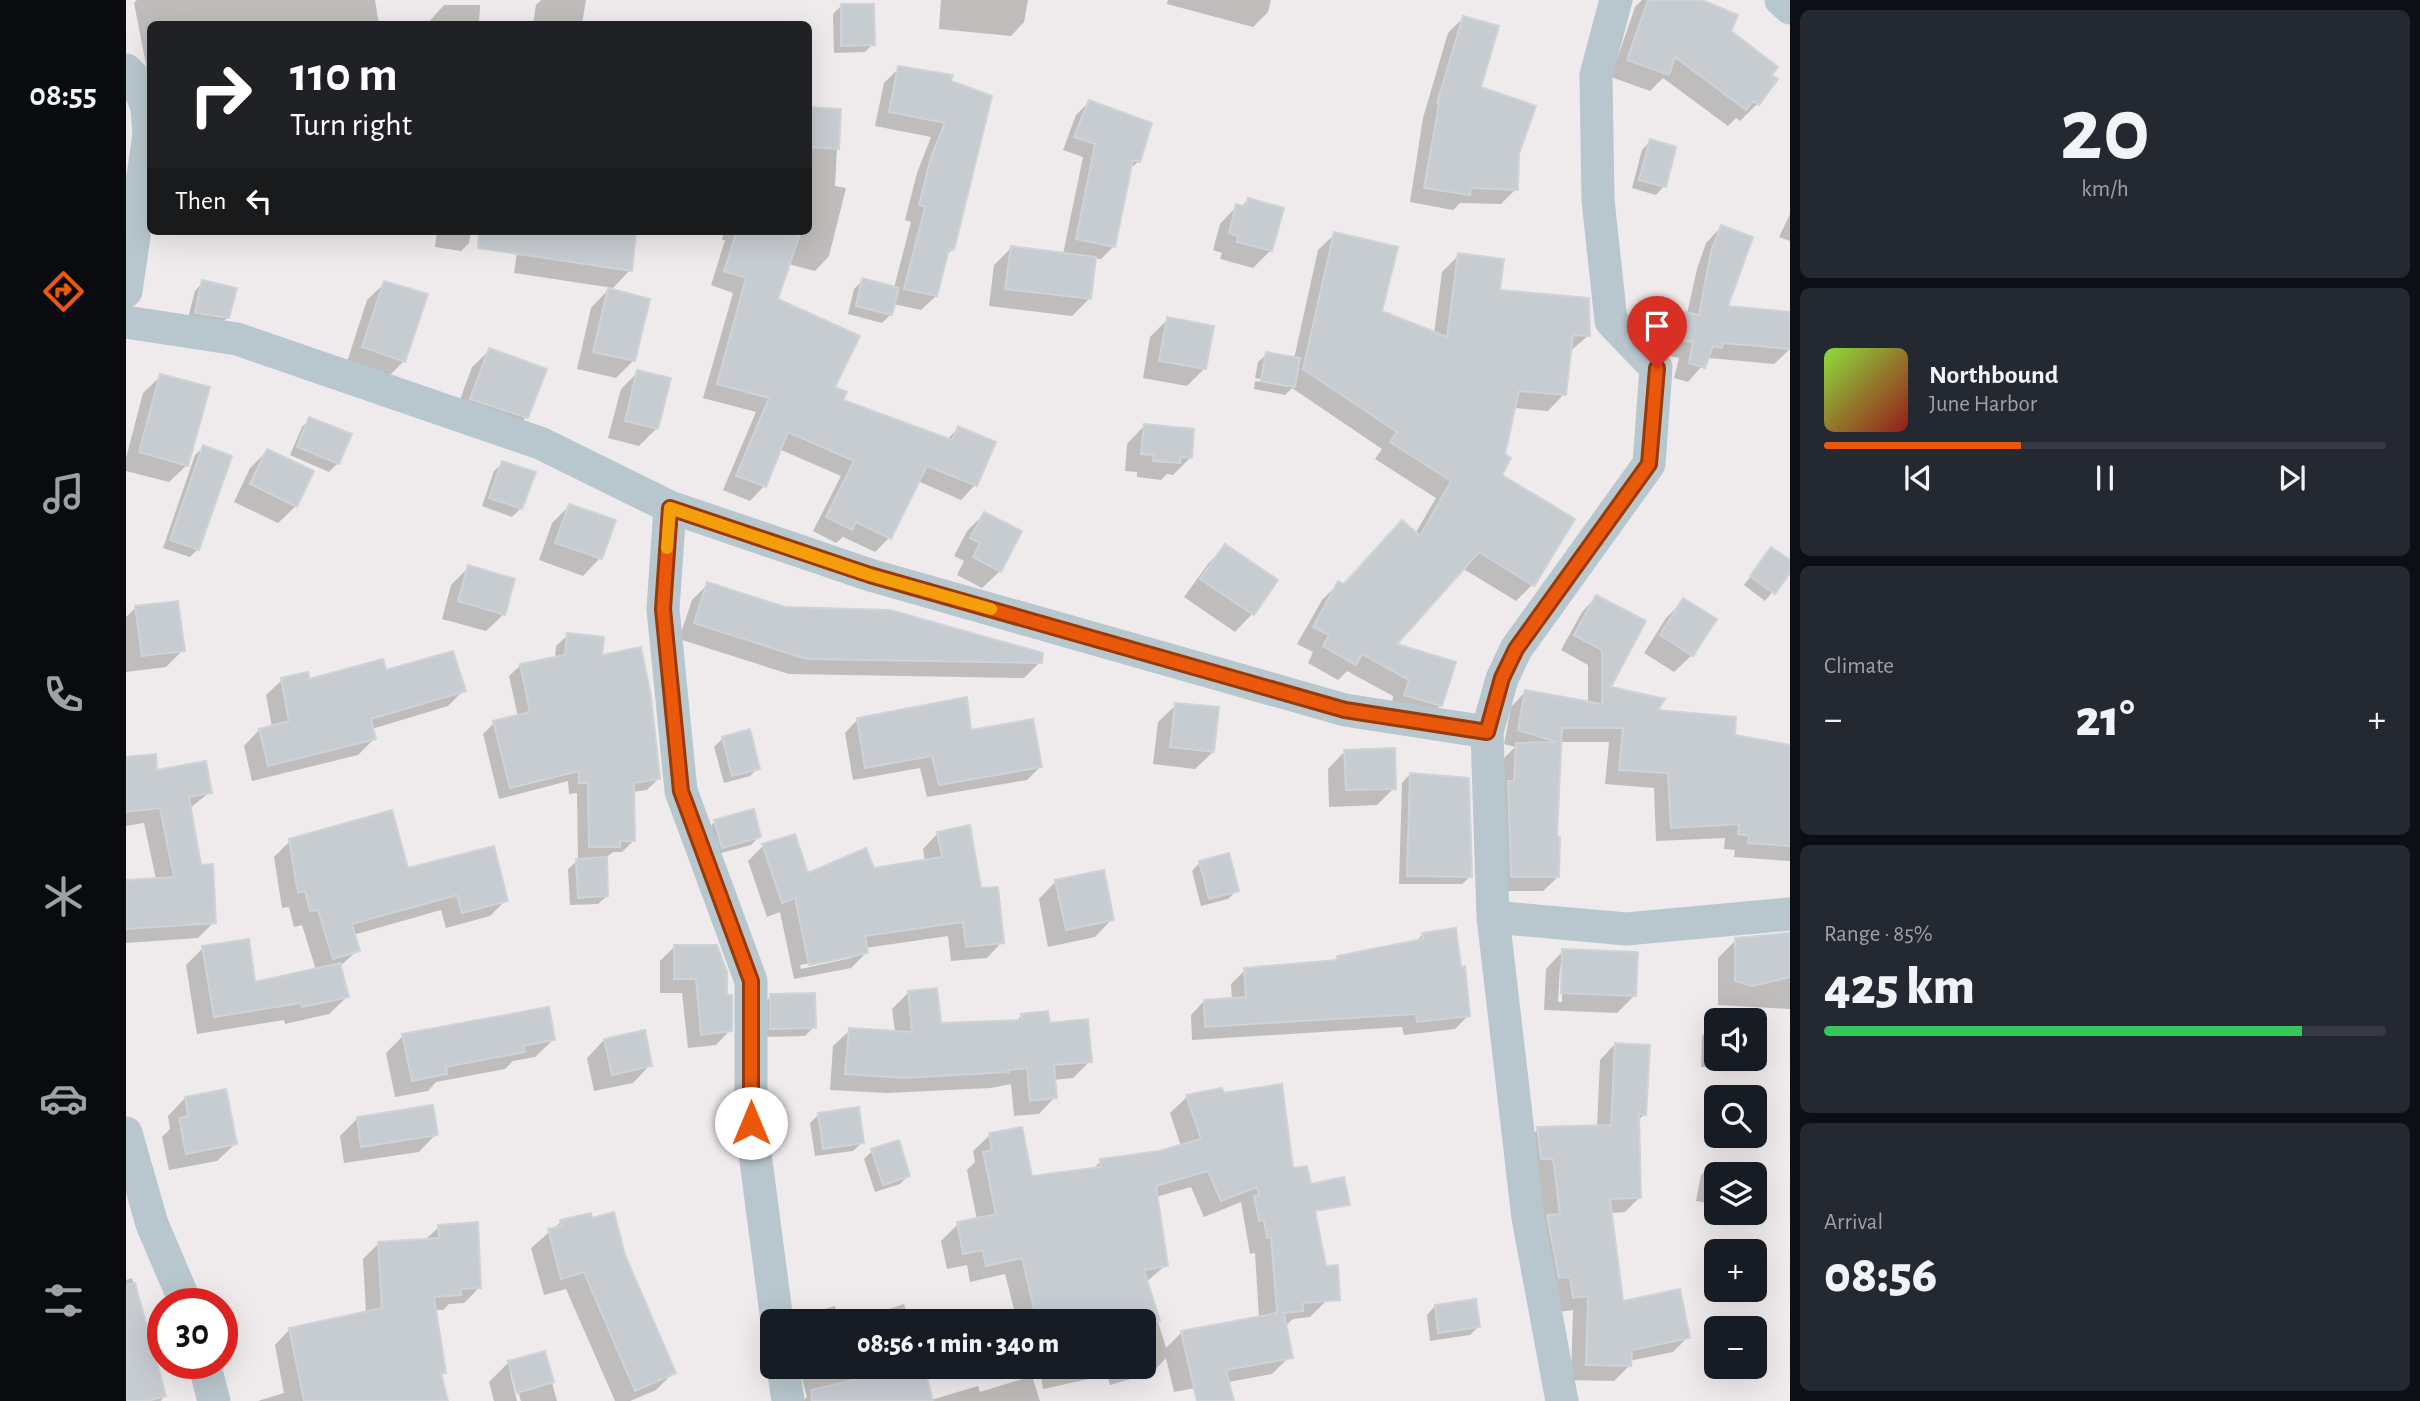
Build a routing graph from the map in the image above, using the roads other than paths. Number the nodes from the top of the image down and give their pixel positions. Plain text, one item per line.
1 (1616, 0) edge
2 (1781, 0) edge
3 (1790, 8) edge
4 (126, 71) edge
5 (147, 107) edge
6 (147, 149) edge
7 (126, 291) edge
8 (126, 322) edge
9 (670, 508) junction
10 (1487, 732) junction
11 (1790, 914) edge
12 (1493, 917) junction
13 (126, 1133) edge
14 (139, 1228) edge
15 (176, 1288) edge
16 (775, 1309) edge
17 (209, 1379) edge
18 (785, 1379) edge
19 (215, 1401) edge
20 (788, 1401) edge
21 (1562, 1401) edge

1 - 10 street
2 - 3 street
4 - 5 street
6 - 7 street
8 - 9 street
9 - 10 street
9 - 16 street
10 - 12 street
11 - 12 street
12 - 21 street
13 - 14 street
14 - 15 street
17 - 19 street
18 - 20 street

